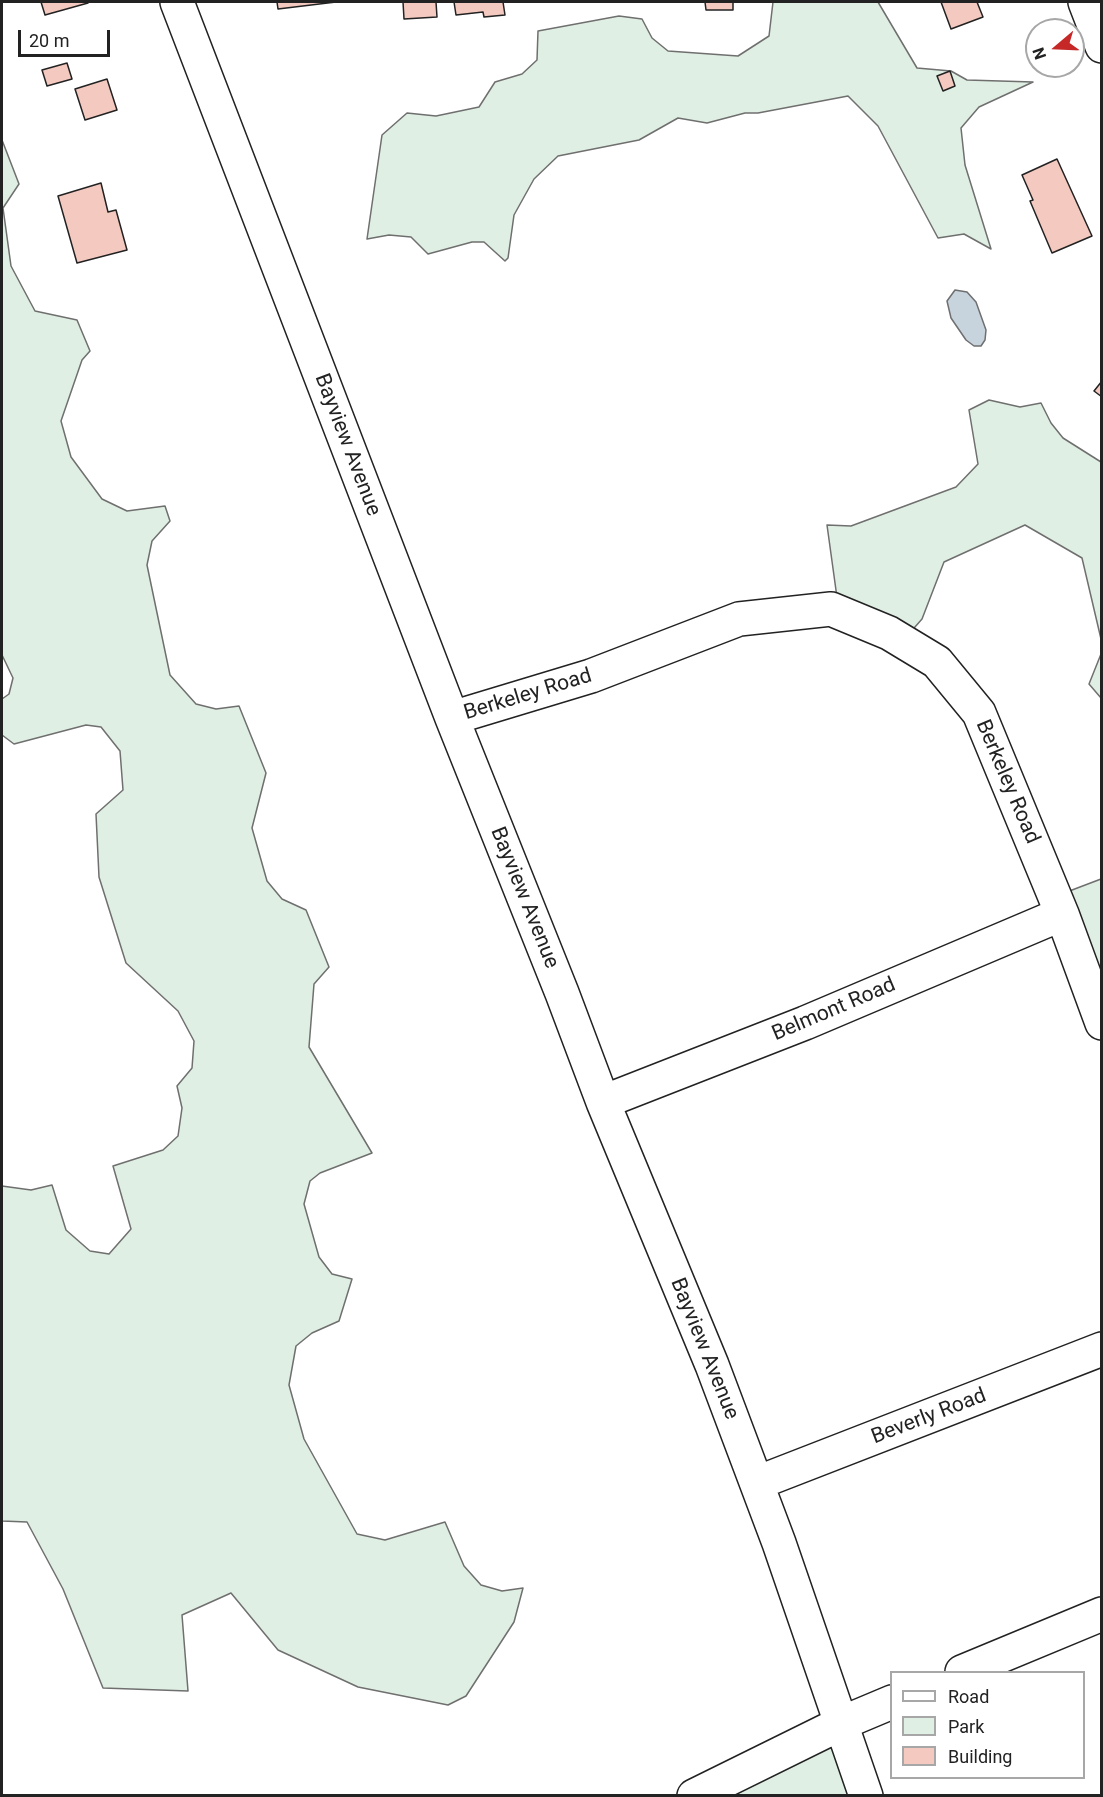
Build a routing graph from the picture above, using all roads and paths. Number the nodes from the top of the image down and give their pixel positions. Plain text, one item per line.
1 (177, 2) edge
2 (1085, 2) edge
3 (1101, 46) edge
4 (452, 718) junction
5 (1062, 914) junction
6 (1101, 1023) edge
7 (603, 1102) junction
8 (1101, 1349) edge
9 (757, 1483) junction
10 (1101, 1614) edge
11 (964, 1671) edge
12 (890, 1702) edge
13 (842, 1723) junction
14 (694, 1796) edge
15 (866, 1796) edge

1 - 4 street, Bayview Avenue
2 - 3 street
4 - 5 street, Berkeley Road
4 - 7 street, Bayview Avenue
5 - 6 street, Berkeley Road
5 - 7 street, Belmont Road
7 - 9 street, Bayview Avenue
8 - 9 street, Beverly Road
9 - 13 street, Bayview Avenue
10 - 11 street
12 - 13 street
13 - 14 street
13 - 15 street, Bayview Avenue

